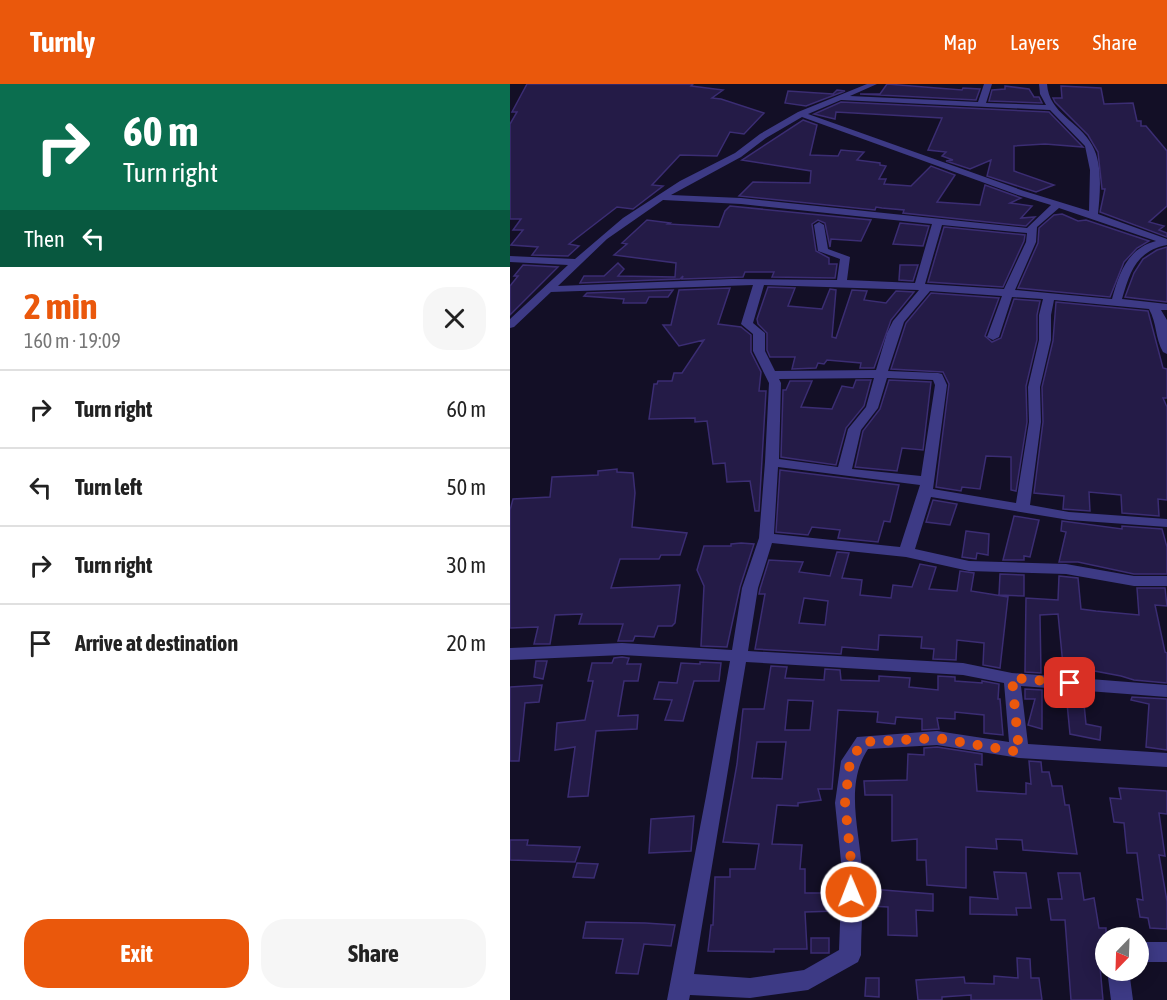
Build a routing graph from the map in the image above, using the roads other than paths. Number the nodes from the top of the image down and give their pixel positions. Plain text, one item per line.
1 (873, 84) edge
2 (988, 84) edge
3 (1042, 84) edge
4 (841, 98) junction
5 (981, 106) junction
6 (1053, 108) junction
7 (801, 114) junction
8 (661, 197) junction
9 (1058, 204) junction
10 (1094, 215) junction
11 (938, 220) junction
12 (819, 225) dead end
13 (1031, 231) junction
14 (1166, 242) edge
15 (510, 259) edge
16 (577, 262) junction
17 (759, 282) junction
18 (842, 282) junction
19 (923, 287) junction
20 (549, 289) junction
21 (1010, 294) junction
22 (1049, 297) junction
23 (1116, 302) junction
24 (1153, 306) junction
25 (1167, 307) edge
26 (510, 325) edge
27 (993, 337) dead end
28 (1167, 350) edge
29 (880, 374) junction
30 (771, 375) junction
31 (772, 462) junction
32 (844, 472) junction
33 (926, 486) junction
34 (1022, 509) junction
35 (1167, 523) edge
36 (766, 538) junction
37 (906, 552) junction
38 (1167, 581) edge
39 (510, 654) edge
40 (740, 657) junction
41 (1012, 678) junction
42 (1167, 691) edge
43 (1019, 752) junction
44 (1167, 760) edge
45 (1149, 952) edge
46 (1167, 952) edge
47 (1119, 981) edge
48 (679, 992) edge
49 (1122, 1000) edge

1 - 4 street
2 - 5 street
3 - 6 street
4 - 5 street
4 - 7 street
5 - 6 street
6 - 10 street
7 - 8 street
7 - 9 street
8 - 11 street
8 - 16 street
9 - 10 street
9 - 13 street
10 - 14 street
11 - 13 street
11 - 19 street
12 - 18 street
13 - 21 street
14 - 23 street
15 - 16 street
16 - 20 street
17 - 18 street
17 - 20 street
17 - 30 street
18 - 19 street
19 - 21 street
19 - 29 street
20 - 26 street
21 - 22 street
21 - 27 street
22 - 23 street
22 - 34 street
23 - 24 street
24 - 25 street
24 - 28 street
29 - 30 street
29 - 32 street
29 - 33 street
30 - 31 street
31 - 32 street
31 - 36 street
32 - 33 street
33 - 34 street
33 - 37 street
34 - 35 street
36 - 37 street
36 - 40 street
37 - 38 street
39 - 40 street
40 - 41 street
40 - 48 street
41 - 42 street
41 - 43 street
43 - 44 street
43 - 48 street
45 - 46 street
47 - 49 street

